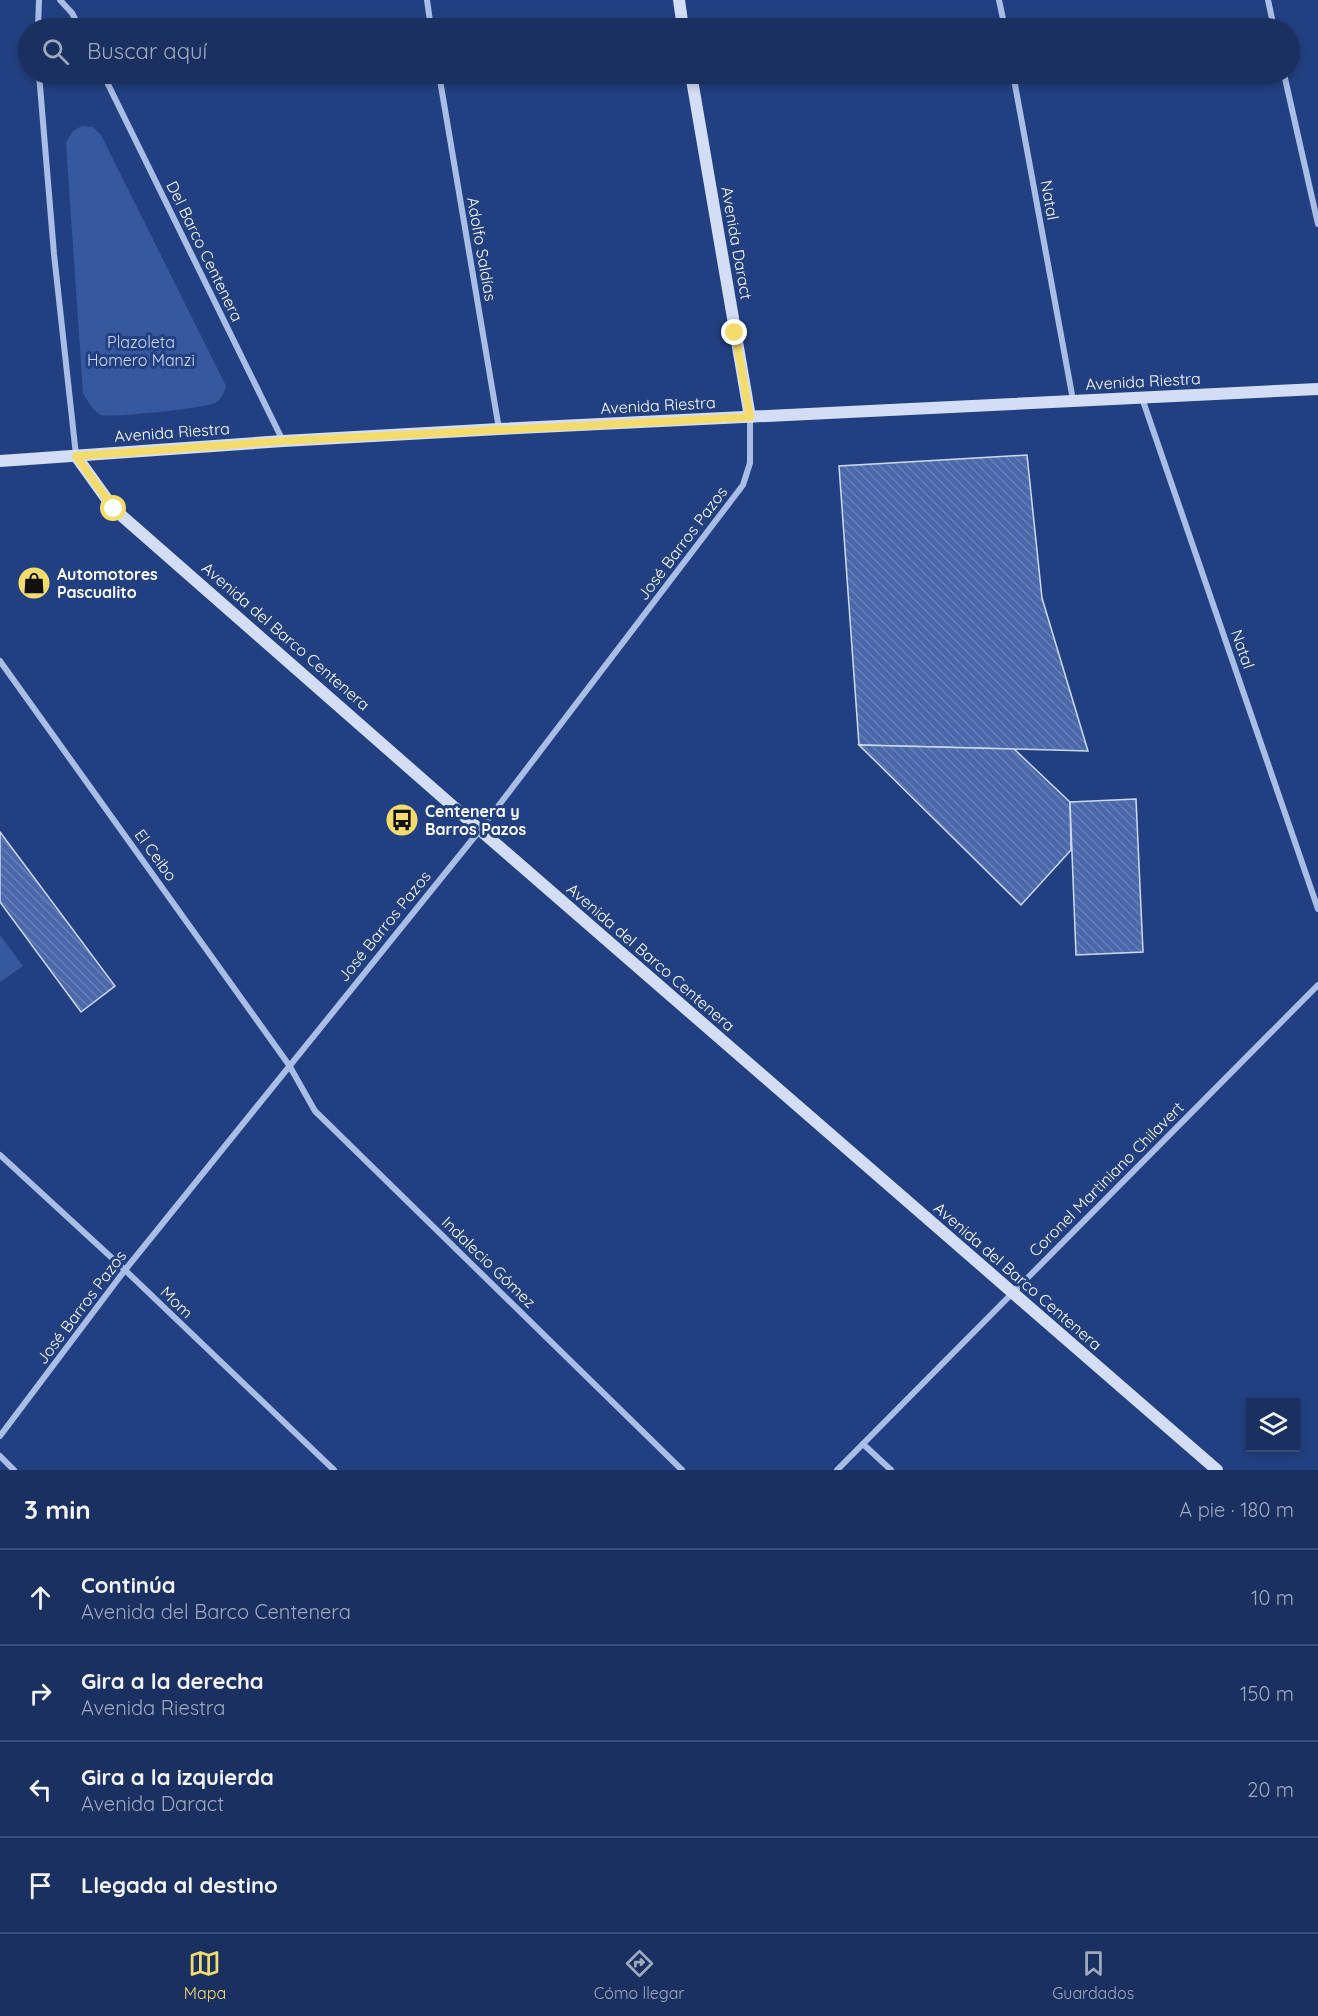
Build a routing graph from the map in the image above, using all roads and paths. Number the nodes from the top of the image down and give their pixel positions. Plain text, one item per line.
1 (39, 0) edge
2 (60, 0) edge
3 (427, 0) edge
4 (679, 0) edge
5 (999, 0) edge
6 (1268, 0) edge
7 (38, 18) edge
8 (74, 18) edge
9 (430, 18) edge
10 (682, 18) edge
11 (1003, 18) edge
12 (1272, 18) edge
13 (40, 84) edge
14 (108, 84) edge
15 (441, 84) edge
16 (693, 84) edge
17 (1015, 84) edge
18 (1286, 84) edge
19 (1318, 224) edge
20 (1318, 389) edge
21 (1142, 398) junction
22 (1073, 401) junction
23 (750, 417) junction
24 (499, 429) junction
25 (283, 441) junction
26 (76, 456) junction
27 (0, 461) edge
28 (0, 661) edge
29 (480, 830) junction
30 (1318, 909) edge
31 (1318, 985) edge
32 (289, 1065) junction
33 (0, 1155) edge
34 (125, 1270) junction
35 (1012, 1293) junction
36 (0, 1436) edge
37 (863, 1444) junction
38 (0, 1456) edge
39 (14, 1470) edge
40 (334, 1470) edge
41 (682, 1470) edge
42 (837, 1470) edge
43 (891, 1470) edge
44 (1217, 1470) edge

1 - 7 street
2 - 8 street
3 - 9 street
4 - 10 main road
5 - 11 street
6 - 12 street
13 - 26 street
14 - 25 street, Del Barco Centenera
15 - 24 street, Adolfo Saldías
16 - 23 main road, Avenida Daract
17 - 22 street, Natal
18 - 19 street
20 - 21 main road, Avenida Riestra
21 - 22 main road, Avenida Riestra
21 - 30 street, Natal
22 - 23 main road, Avenida Riestra
23 - 24 main road, Avenida Riestra
23 - 29 street, José Barros Pazos
24 - 25 main road, Avenida Riestra
25 - 26 main road, Avenida Riestra
26 - 27 main road, Avenida Riestra
26 - 29 main road, Avenida del Barco Centenera
28 - 32 street, El Ceibo
29 - 32 street, José Barros Pazos
29 - 35 main road, Avenida del Barco Centenera
31 - 35 street, Coronel Martiniano Chilavert
32 - 34 street, José Barros Pazos
32 - 41 street, Indalecio Gómez
33 - 34 street, Mom
34 - 36 street, José Barros Pazos
34 - 40 street, Mom
35 - 37 street, Coronel Martiniano Chilavert
35 - 44 main road, Avenida del Barco Centenera
37 - 42 street, Coronel Martiniano Chilavert
37 - 43 street
38 - 39 street

